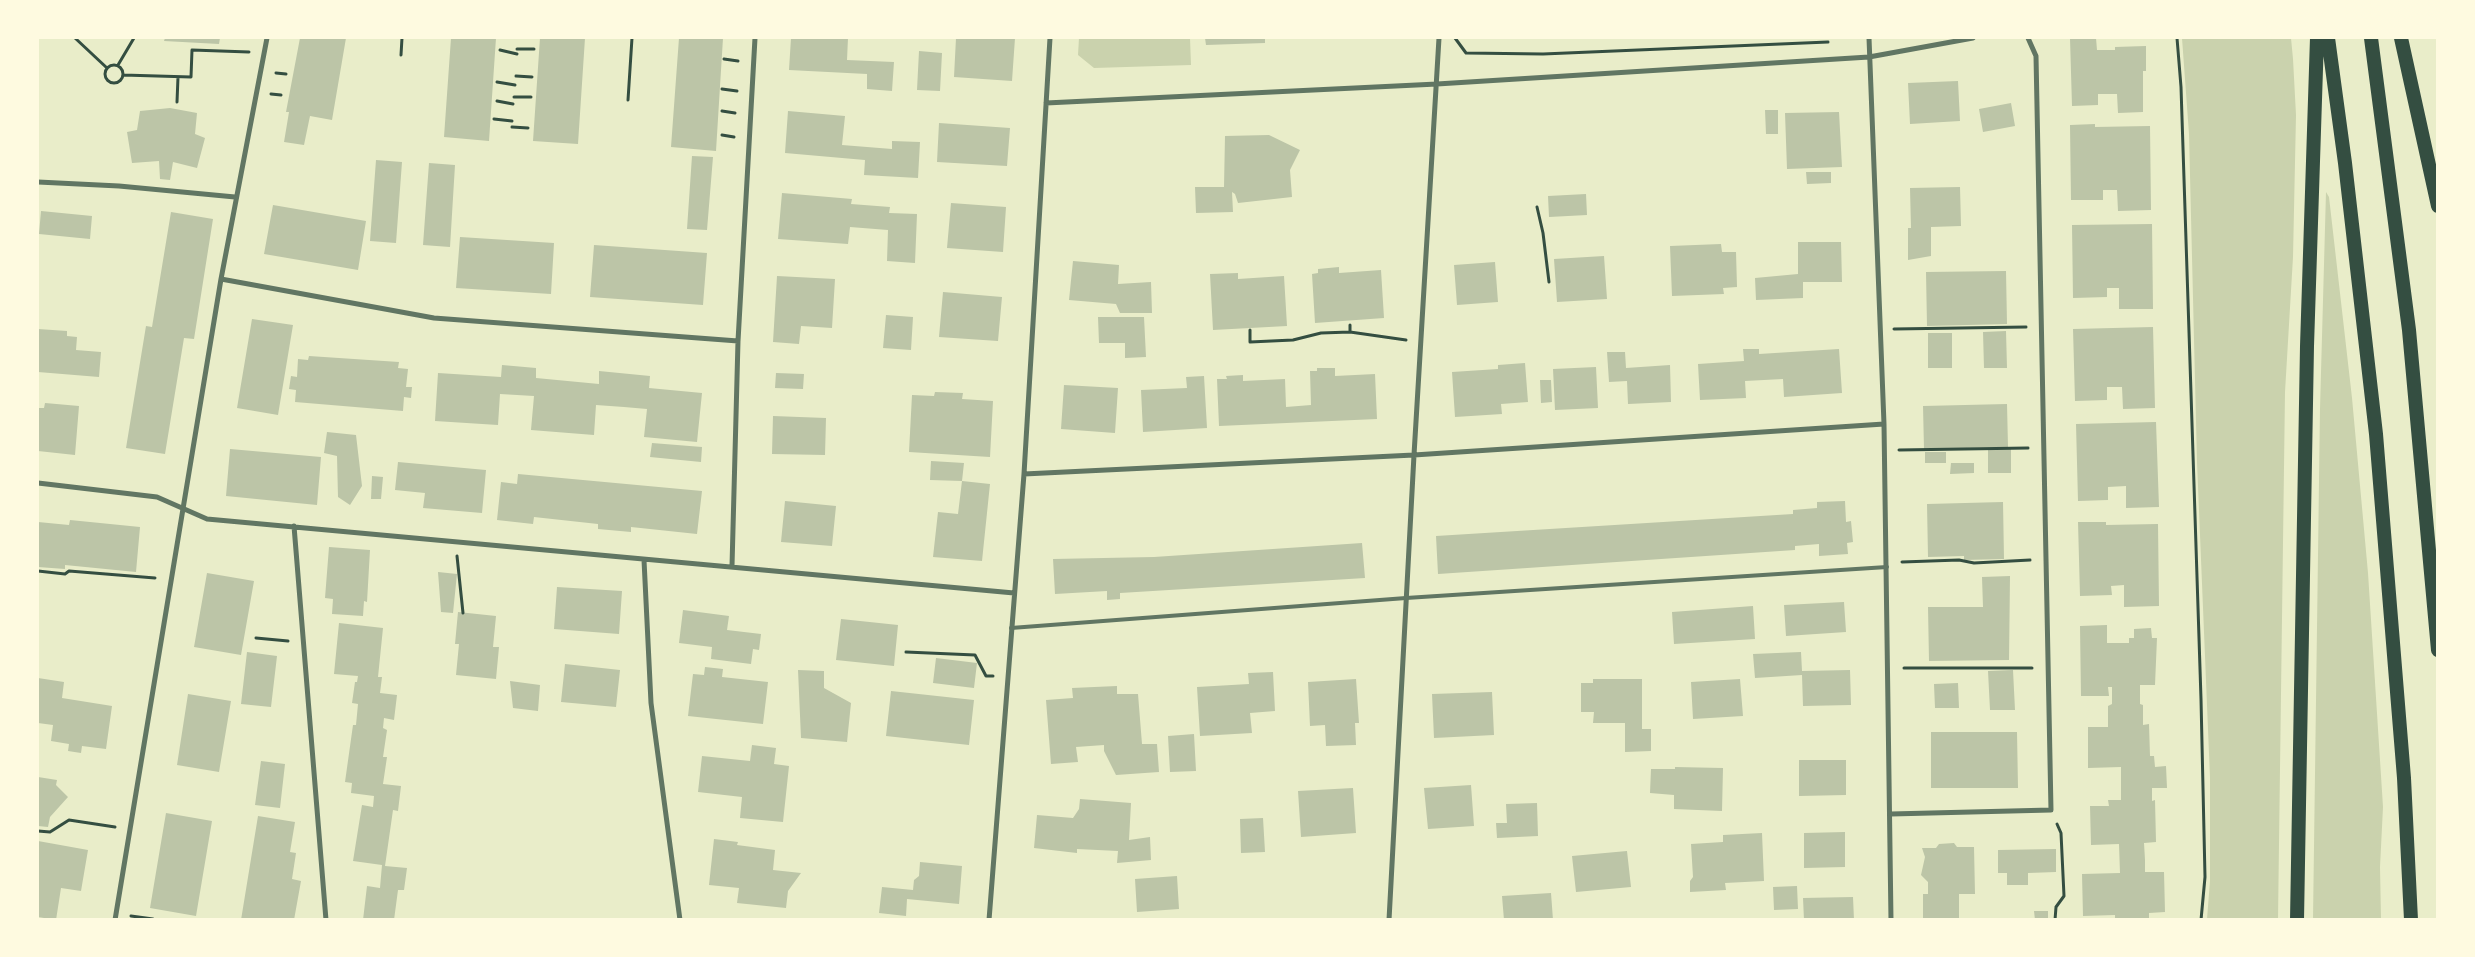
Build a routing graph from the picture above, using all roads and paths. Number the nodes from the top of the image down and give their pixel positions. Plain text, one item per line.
1 (75, 38) edge
2 (134, 38) edge
3 (267, 38) edge
4 (402, 38) edge
5 (632, 38) edge
6 (755, 38) edge
7 (1050, 38) edge
8 (1439, 38) edge
9 (1455, 38) edge
10 (1869, 38) edge
11 (1972, 38) edge
12 (2028, 38) edge
13 (2177, 38) edge
14 (2317, 38) edge
15 (2328, 38) edge
16 (2372, 38) edge
17 (2401, 38) edge
18 (1835, 42) dead end
19 (517, 49) dead end
20 (534, 49) dead end
21 (500, 50) dead end
22 (264, 52) junction
23 (517, 54) dead end
24 (401, 55) dead end
25 (1869, 57) junction
26 (118, 65) junction
27 (107, 68) junction
28 (123, 75) junction
29 (516, 76) dead end
30 (178, 77) junction
31 (532, 77) dead end
32 (497, 82) dead end
33 (1437, 84) junction
34 (515, 85) dead end
35 (514, 97) dead end
36 (531, 97) dead end
37 (497, 100) dead end
38 (628, 100) dead end
39 (177, 102) dead end
40 (1046, 103) junction
41 (514, 104) dead end
42 (494, 119) dead end
43 (512, 121) dead end
44 (512, 127) dead end
45 (528, 128) dead end
46 (38, 182) edge
47 (235, 197) junction
48 (1537, 206) dead end
49 (2438, 206) edge
50 (220, 279) junction
51 (1549, 282) dead end
52 (1350, 325) dead end
53 (2041, 327) junction
54 (1250, 330) dead end
55 (1880, 330) junction
56 (1350, 332) junction
57 (738, 341) junction
58 (1421, 344) junction
59 (1884, 424) junction
60 (2044, 447) junction
61 (1884, 450) junction
62 (1414, 455) junction
63 (1024, 474) junction
64 (38, 483) edge
65 (184, 509) junction
66 (294, 526) junction
67 (456, 542) junction
68 (644, 560) junction
69 (2046, 560) junction
70 (1886, 564) junction
71 (732, 566) junction
72 (38, 572) edge
73 (172, 580) junction
74 (1014, 593) junction
75 (1406, 598) junction
76 (463, 613) dead end
77 (1011, 628) junction
78 (256, 638) dead end
79 (303, 642) junction
80 (2438, 650) edge
81 (906, 652) dead end
82 (1888, 668) junction
83 (2048, 668) junction
84 (1007, 678) junction
85 (2051, 810) junction
86 (1891, 814) junction
87 (130, 829) junction
88 (38, 831) edge
89 (115, 917) edge
90 (153, 919) edge
91 (326, 920) edge
92 (680, 920) edge
93 (988, 920) edge
94 (1389, 920) edge
95 (1891, 920) edge
96 (2056, 920) edge
97 (2201, 920) edge
98 (2297, 920) edge
99 (2411, 920) edge

1 - 27 path
2 - 26 path
3 - 22 street
4 - 24 path
5 - 38 path
6 - 57 street
7 - 40 street
8 - 33 street
9 - 18 path
10 - 25 street
11 - 25 street
12 - 53 street
13 - 97 path
14 - 98 highway
15 - 99 highway
16 - 80 highway
17 - 49 highway
19 - 20 path
21 - 23 path
22 - 30 path
22 - 47 street
25 - 33 street
25 - 55 street
26 - 27 path
26 - 28 path
27 - 28 path
28 - 30 path
29 - 31 path
30 - 39 path
32 - 34 path
33 - 40 street
33 - 58 street
35 - 36 path
37 - 41 path
40 - 63 street
42 - 43 path
44 - 45 path
46 - 47 street
47 - 50 street
48 - 51 path
50 - 57 street
50 - 65 street
52 - 56 path
53 - 55 path
53 - 60 street
54 - 56 path
55 - 59 street
56 - 58 path
57 - 71 street
58 - 62 street
59 - 61 street
59 - 62 street
60 - 61 path
60 - 69 street
61 - 70 street
62 - 63 street
62 - 75 street
63 - 74 street
64 - 65 street
65 - 66 street
65 - 73 street
66 - 67 street
66 - 79 street
67 - 68 street
67 - 76 path
68 - 71 street
68 - 92 street
69 - 70 path
69 - 83 street
70 - 75 lane
70 - 82 street
71 - 74 street
72 - 73 path
73 - 87 street
74 - 77 street
75 - 77 lane
75 - 94 street
77 - 84 street
78 - 79 path
79 - 91 street
81 - 84 path
82 - 83 path
82 - 86 street
83 - 85 street
84 - 93 street
85 - 86 street
85 - 96 path
86 - 95 street
87 - 88 path
87 - 89 street
89 - 90 path

